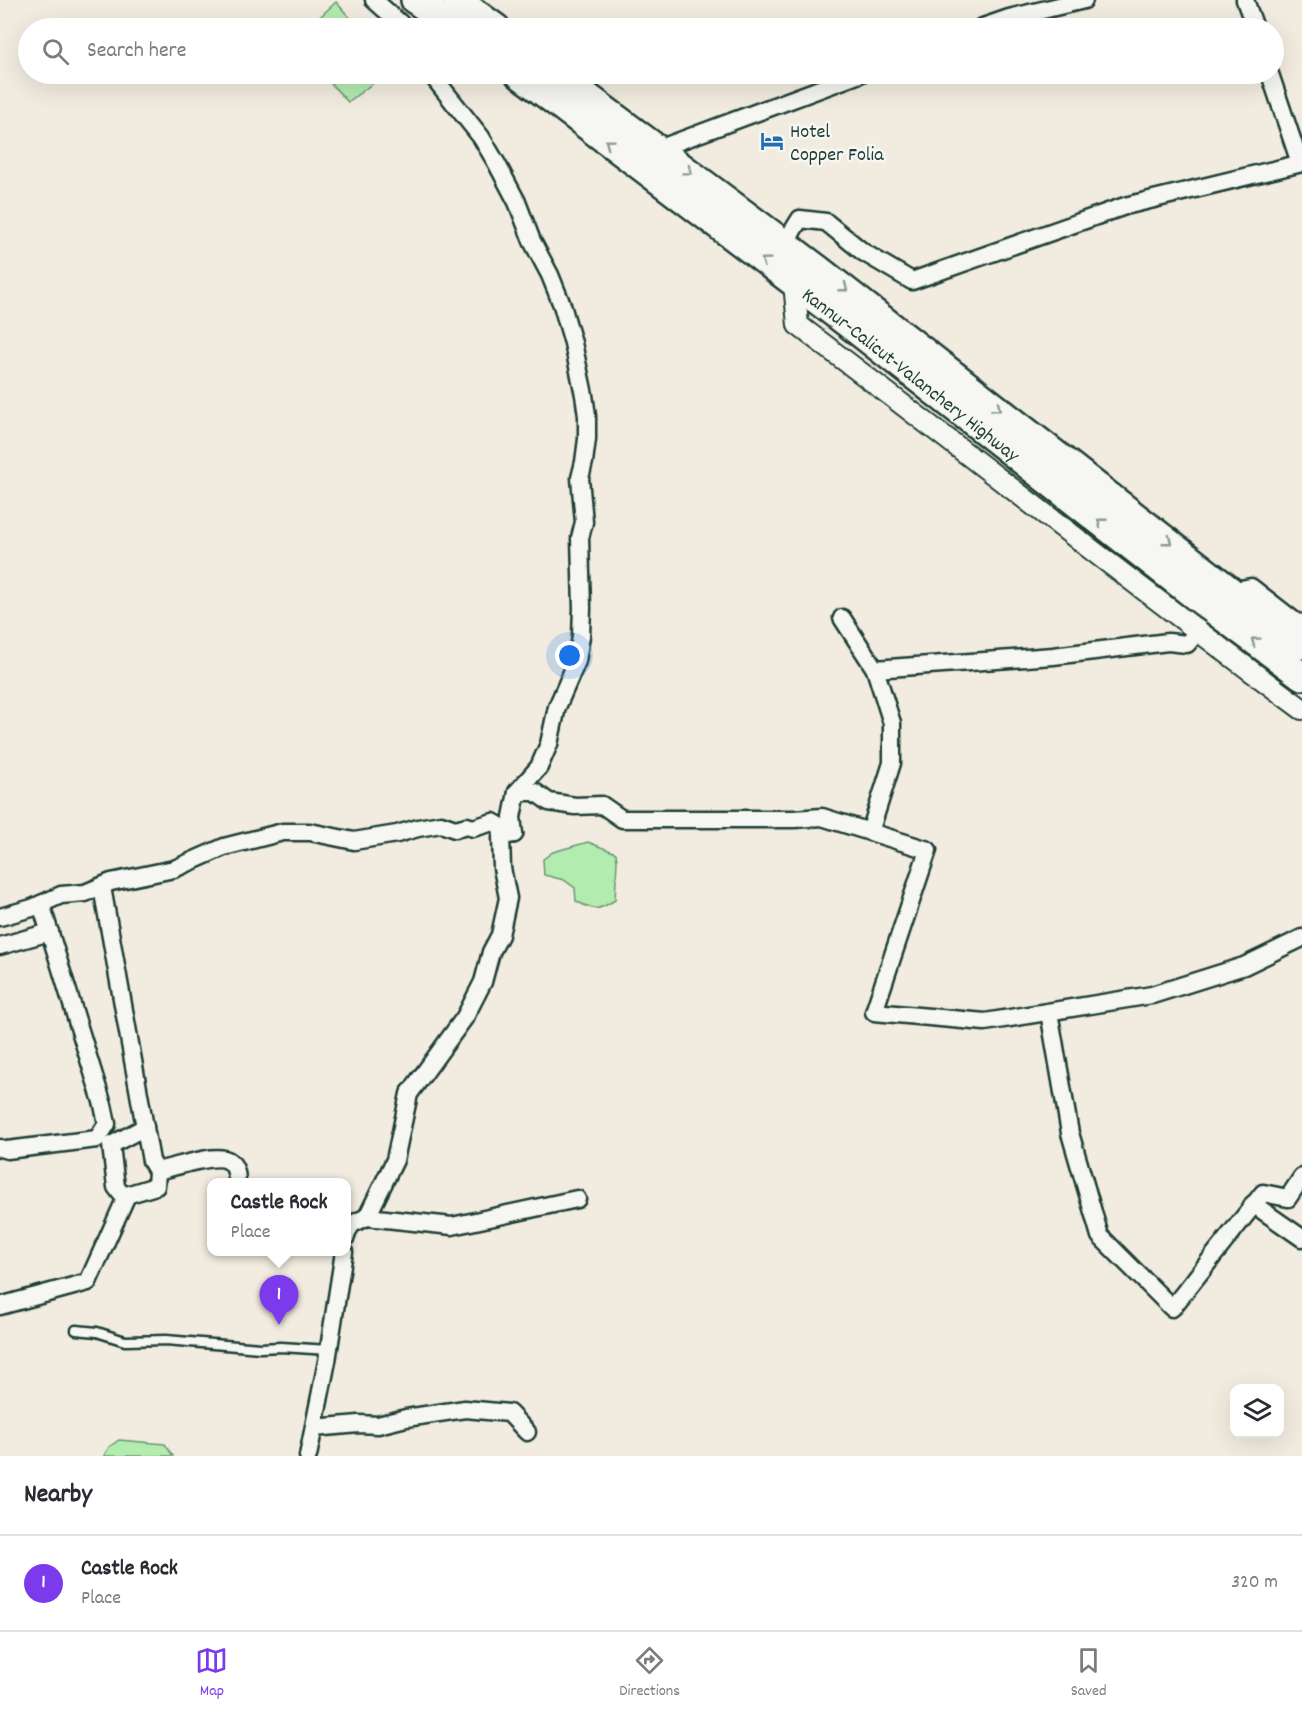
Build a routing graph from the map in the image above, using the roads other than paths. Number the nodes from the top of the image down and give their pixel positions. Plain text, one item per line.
1 (374, 0) edge
2 (415, 0) edge
3 (457, 0) edge
4 (1084, 0) edge
5 (1245, 0) edge
6 (394, 18) edge
7 (442, 18) edge
8 (482, 18) edge
9 (1009, 18) edge
10 (1251, 18) edge
11 (439, 84) edge
12 (532, 84) edge
13 (570, 84) edge
14 (833, 84) edge
15 (1273, 84) edge
16 (658, 149) junction
17 (1301, 163) edge
18 (784, 243) junction
19 (794, 283) junction
20 (1231, 591) junction
21 (842, 618) dead end
22 (1302, 623) edge
23 (1198, 632) junction
24 (1302, 645) edge
25 (875, 669) junction
26 (1302, 676) edge
27 (1302, 709) edge
28 (517, 792) junction
29 (870, 832) junction
30 (514, 834) junction
31 (102, 887) junction
32 (41, 904) junction
33 (0, 917) edge
34 (50, 932) junction
35 (1302, 938) edge
36 (0, 946) edge
37 (1049, 1012) junction
38 (145, 1127) junction
39 (0, 1149) edge
40 (157, 1171) junction
41 (1302, 1177) edge
42 (237, 1178) edge
43 (128, 1195) junction
44 (577, 1199) dead end
45 (1253, 1204) junction
46 (367, 1217) junction
47 (351, 1225) edge
48 (1302, 1238) edge
49 (343, 1256) edge
50 (0, 1306) edge
51 (76, 1330) dead end
52 (328, 1350) junction
53 (314, 1428) junction
54 (527, 1432) dead end
55 (308, 1456) edge

1 - 6 street
2 - 7 highway
3 - 8 highway
4 - 9 street
5 - 10 street
11 - 28 street
19 -> 12 highway, Kannur-Calicut-Valanchery Highway
13 - 16 highway, Kannur-Calicut-Valanchery Highway
14 - 16 street
15 - 17 street
16 -> 18 highway, Kannur-Calicut-Valanchery Highway
17 - 18 street
18 -> 20 highway, Kannur-Calicut-Valanchery Highway
19 - 23 street
26 -> 19 highway, Kannur-Calicut-Valanchery Highway
20 - 22 street
20 - 24 highway, Kannur-Calicut-Valanchery Highway
21 - 25 street
23 - 25 street
23 - 27 street
25 - 29 street
28 - 29 street
28 - 30 street
29 - 37 street
30 - 31 street
30 - 46 street
31 - 32 street
31 - 38 street
32 - 33 street
32 - 34 street
34 - 36 street
34 - 39 street
35 - 37 street
37 - 45 street
38 - 40 street
38 - 43 street
40 - 42 street
40 - 43 street
41 - 45 street
43 - 50 street
44 - 46 street
45 - 48 street
46 - 47 street
49 - 52 street
51 - 52 lane
52 - 53 street
53 - 54 street
53 - 55 street

